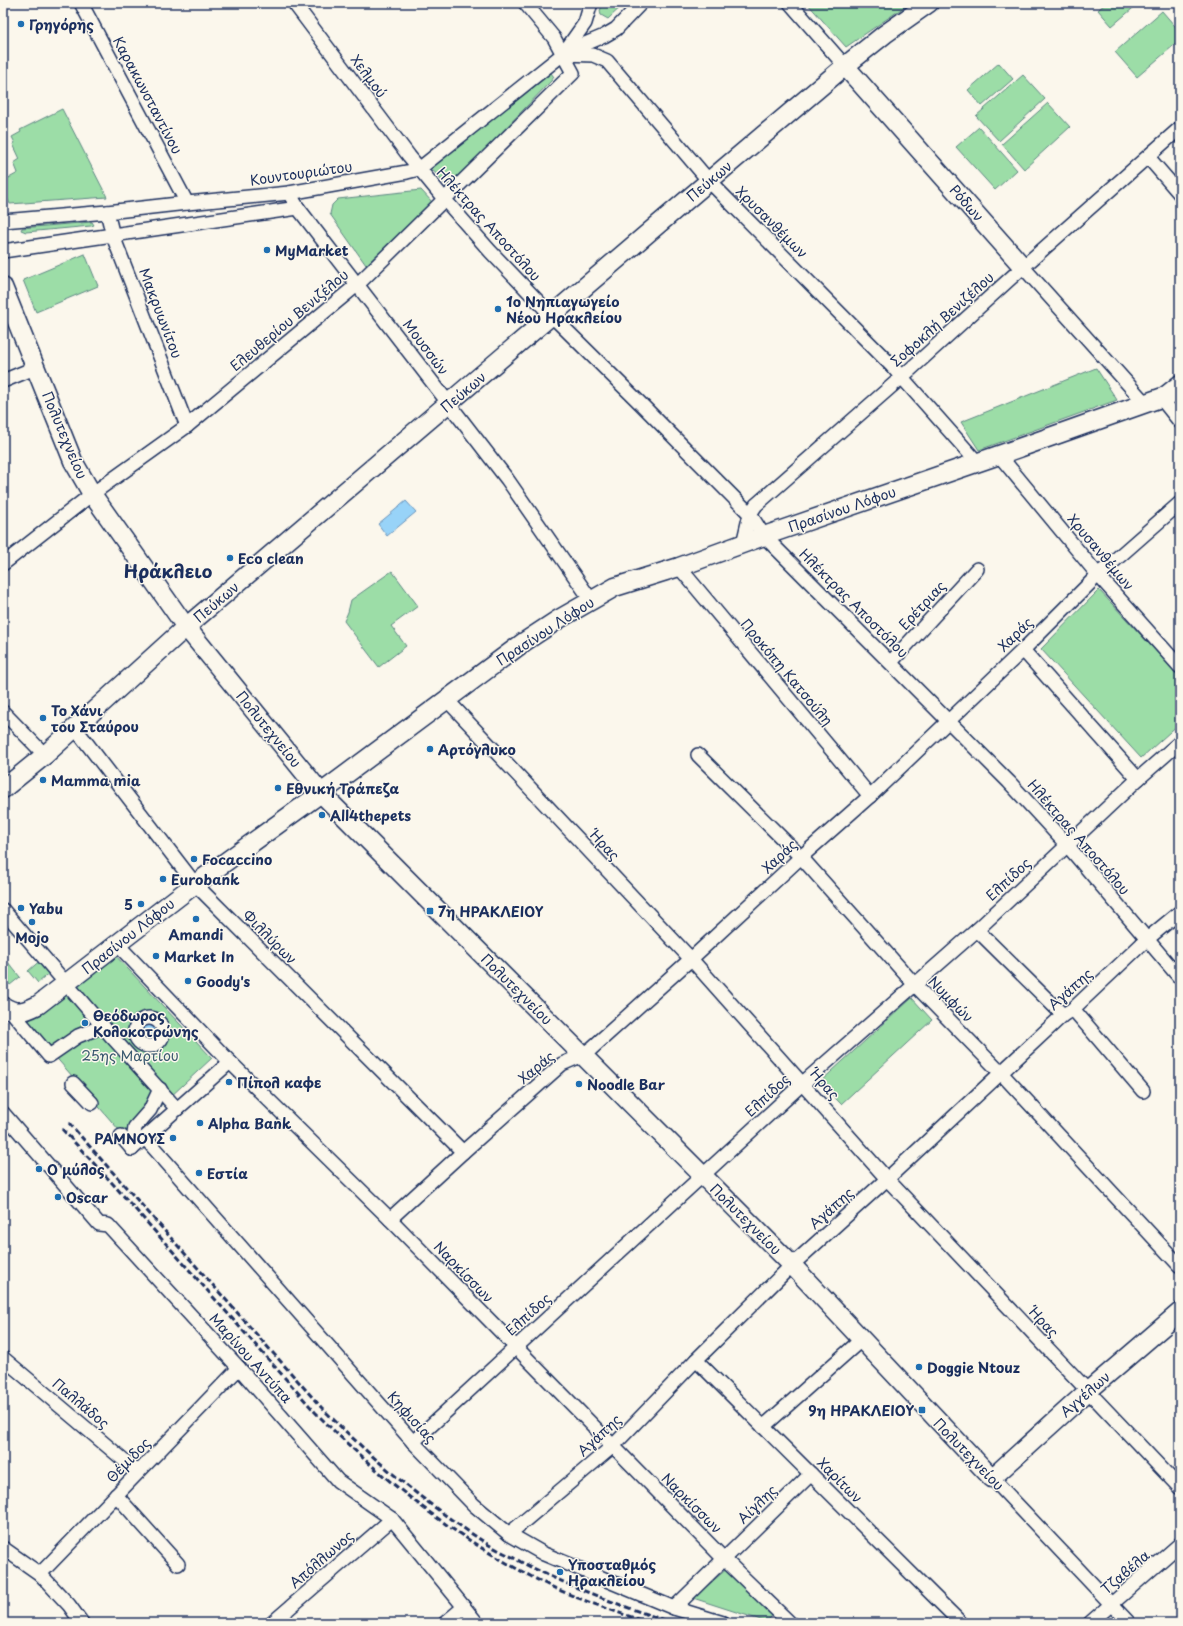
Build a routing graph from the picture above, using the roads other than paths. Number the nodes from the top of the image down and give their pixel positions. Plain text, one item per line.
1 (81, 3) edge
2 (294, 3) edge
3 (525, 3) edge
4 (591, 3) edge
5 (641, 3) edge
6 (790, 3) edge
7 (929, 3) edge
8 (563, 54) junction
9 (845, 66) junction
10 (1180, 128) edge
11 (1148, 157) junction
12 (419, 169) junction
13 (709, 181) junction
14 (289, 193) junction
15 (1180, 194) edge
16 (445, 200) junction
17 (187, 202) junction
18 (298, 208) junction
19 (107, 212) junction
20 (3, 221) edge
21 (113, 236) junction
22 (3, 251) edge
23 (1023, 266) junction
24 (358, 284) junction
25 (4, 291) edge
26 (552, 316) junction
27 (37, 367) junction
28 (902, 377) junction
29 (3, 381) edge
30 (1180, 381) edge
31 (1180, 391) edge
32 (1153, 400) junction
33 (448, 404) junction
34 (1180, 422) edge
35 (187, 426) junction
36 (999, 456) junction
37 (977, 462) junction
38 (92, 494) junction
39 (1180, 503) edge
40 (750, 514) junction
41 (764, 536) junction
42 (743, 544) junction
43 (3, 564) edge
44 (679, 567) junction
45 (977, 569) dead end
46 (1098, 575) junction
47 (591, 600) junction
48 (186, 627) junction
49 (1023, 650) junction
50 (891, 662) junction
51 (1180, 667) edge
52 (447, 700) junction
53 (3, 712) edge
54 (948, 720) junction
55 (75, 728) junction
56 (1180, 742) edge
57 (44, 755) junction
58 (698, 755) dead end
59 (1138, 779) junction
60 (3, 789) edge
61 (321, 793) junction
62 (870, 796) junction
63 (1067, 845) junction
64 (801, 857) junction
65 (195, 884) junction
66 (3, 910) edge
67 (1180, 912) edge
68 (977, 930) junction
69 (1146, 940) junction
70 (116, 943) junction
71 (691, 959) junction
72 (1180, 978) edge
73 (67, 984) junction
74 (915, 985) junction
75 (176, 1007) junction
76 (7, 1009) edge
77 (1068, 1012) junction
78 (159, 1023) junction
79 (103, 1026) junction
80 (137, 1041) junction
81 (126, 1051) junction
82 (583, 1055) junction
83 (230, 1062) junction
84 (1001, 1073) junction
85 (73, 1083) dead end
86 (804, 1083) junction
87 (160, 1089) junction
88 (1143, 1091) dead end
89 (92, 1103) dead end
90 (177, 1108) junction
91 (5, 1112) edge
92 (22, 1127) dead end
93 (121, 1136) dead end
94 (145, 1138) junction
95 (132, 1149) junction
96 (463, 1152) junction
97 (703, 1176) junction
98 (65, 1178) dead end
99 (887, 1179) junction
100 (390, 1219) junction
101 (792, 1265) junction
102 (1180, 1266) edge
103 (1180, 1312) edge
104 (861, 1340) junction
105 (516, 1347) junction
106 (3, 1358) edge
107 (696, 1360) junction
108 (239, 1368) junction
109 (1088, 1390) junction
110 (763, 1427) junction
111 (413, 1442) junction
112 (613, 1446) junction
113 (138, 1472) junction
114 (811, 1474) junction
115 (992, 1478) junction
116 (1180, 1488) edge
117 (116, 1495) junction
118 (392, 1519) junction
119 (509, 1534) junction
120 (1180, 1544) edge
121 (3, 1548) edge
122 (724, 1559) junction
123 (178, 1564) dead end
124 (40, 1574) junction
125 (1111, 1605) junction
126 (464, 1607) junction
127 (674, 1608) junction
128 (82, 1623) edge
129 (272, 1623) edge
130 (445, 1623) edge
131 (478, 1623) edge
132 (723, 1623) edge
133 (790, 1623) edge
134 (961, 1623) edge
135 (1090, 1623) edge
136 (1129, 1623) edge

1 - 17 street, Καρακωνσταντίνου
2 - 12 street, Χελμού
3 - 8 street
4 - 8 street
5 - 8 street
6 - 9 street, Ρόδων
7 - 9 street, Πεύκων
8 - 12 street, Κουντουριώτου
8 - 13 street, Χρυσανθέμων
8 - 16 street, Ελευθερίου Βενιζέλου
9 - 13 street, Πεύκων
9 - 23 street, Ρόδων
10 - 11 street, Σοφοκλή Βενιζέλου
11 - 15 street
11 - 23 street, Σοφοκλή Βενιζέλου
12 - 14 street, Κουντουριώτου
12 - 16 street, Ηλέκτρας Αποστόλου
13 - 26 street, Πεύκων
13 - 28 street, Χρυσανθέμων
14 - 17 street, Κουντουριώτου
14 - 18 street, Μουσσών
16 - 24 street, Ελευθερίου Βενιζέλου
16 - 26 street, Ηλέκτρας Αποστόλου
17 - 19 street, Κουντουριώτου
18 - 21 street
18 - 24 street, Μουσσών
19 - 20 street, Κουντουριώτου
19 - 21 street, Μακρυωνίτου
21 - 22 street
21 - 35 street, Μακρυωνίτου
23 - 28 street, Σοφοκλή Βενιζέλου
23 - 32 street, Ρόδων
24 - 33 street, Μουσσών
24 - 35 street, Ελευθερίου Βενιζέλου
25 - 27 street, Πολυτεχνείου
26 - 33 street, Πεύκων
26 - 40 street, Ηλέκτρας Αποστόλου
27 - 29 street
27 - 38 street, Πολυτεχνείου
28 - 37 street, Χρυσανθέμων
28 - 40 street, Σοφοκλή Βενιζέλου
30 - 32 street
31 - 32 street, Πρασίνου Λόφου
32 - 34 street, Ρόδων
32 - 36 street, Πρασίνου Λόφου
33 - 47 street, Μουσσών
33 - 48 street, Πεύκων
35 - 38 street, Ελευθερίου Βενιζέλου
36 - 37 street, Πρασίνου Λόφου
36 - 46 street, Χρυσανθέμων
37 - 41 street, Πρασίνου Λόφου
38 - 43 street, Ελευθερίου Βενιζέλου
38 - 48 street, Πολυτεχνείου
39 - 46 street, Χαράς
40 - 41 street, Ηλέκτρας Αποστόλου
40 - 42 street, Σοφοκλή Βενιζέλου
41 - 42 street, Πρασίνου Λόφου
41 - 50 street, Ηλέκτρας Αποστόλου
42 - 44 street, Πρασίνου Λόφου
44 - 47 street, Πρασίνου Λόφου
44 - 62 street, Προκόπη Κατσούλη
45 - 50 street, Ερέτριας
46 - 49 street, Χαράς
46 - 51 street, Χρυσανθέμων
47 - 52 street, Πρασίνου Λόφου
48 - 55 street, Πεύκων
48 - 61 street, Πολυτεχνείου
49 - 54 street, Χαράς
49 - 59 street
50 - 54 street, Ηλέκτρας Αποστόλου
52 - 61 street, Πρασίνου Λόφου
52 - 71 street, Ήρας
53 - 57 street
54 - 62 street, Χαράς
54 - 63 street, Ηλέκτρας Αποστόλου
55 - 57 street, Πεύκων
55 - 65 street, Φιλλύρων
56 - 59 street, Ελπίδος
57 - 60 street, Πεύκων
58 - 64 street, Νυμφών
59 - 63 street, Ελπίδος
61 - 65 street, Πρασίνου Λόφου
61 - 82 street, Πολυτεχνείου
62 - 64 street, Χαράς
63 - 68 street, Ελπίδος
63 - 69 street, Ηλέκτρας Αποστόλου
64 - 71 street, Χαράς
64 - 74 street, Νυμφών
65 - 70 street, Πρασίνου Λόφου
65 - 96 street, Φιλλύρων
66 - 73 street
67 - 69 street, Αγάπης
68 - 74 street, Ελπίδος
68 - 77 street
69 - 72 street, Ηλέκτρας Αποστόλου
69 - 77 street, Αγάπης
70 - 73 street, Πρασίνου Λόφου
70 - 75 street, Ναρκίσσων
71 - 82 street, Χαράς
71 - 86 street, Ήρας
73 - 76 street, Πρασίνου Λόφου
73 - 79 street
74 - 84 street, Νυμφών
74 - 86 street, Ελπίδος
75 - 78 street
75 - 83 street, Ναρκίσσων
76 - 79 street
77 - 84 street, Αγάπης
77 - 88 street
78 - 80 street
78 - 80 street
79 - 81 street
80 - 81 street
81 - 87 street
82 - 96 street, Χαράς
82 - 97 street, Πολυτεχνείου
83 - 90 street
83 - 100 street, Ναρκίσσων
84 - 99 street, Αγάπης
84 - 102 street, Νυμφών
85 - 89 street
86 - 97 street, Ελπίδος
86 - 99 street, Ήρας
87 - 90 street
87 - 95 street
90 - 94 street
91 - 108 street, Μαρίνου Αντύπα
92 - 98 street
93 - 95 street
94 - 95 street
94 - 111 street, Κηφισίας
96 - 100 street, Χαράς
97 - 101 street, Πολυτεχνείου
97 - 105 street, Ελπίδος
99 - 101 street, Αγάπης
99 - 109 street, Ήρας
100 - 105 street, Ναρκίσσων
101 - 104 street, Πολυτεχνείου
101 - 107 street, Αγάπης
103 - 109 street, Αγγέλων
104 - 110 street
104 - 115 street, Πολυτεχνείου
105 - 111 street, Ελπίδος
105 - 112 street, Ναρκίσσων
106 - 113 street, Παλλάδος
107 - 110 street, Χαρίτων
107 - 112 street, Αγάπης
108 - 113 street, Θέμιδος
108 - 118 street, Μαρίνου Αντύπα
109 - 115 street, Αγγέλων
109 - 116 street, Ήρας
110 - 114 street, Χαρίτων
111 - 119 street, Κηφισίας
112 - 119 street, Αγάπης
112 - 122 street, Ναρκίσσων
113 - 117 street, Θέμιδος
114 - 122 street, Αίγλης
114 - 134 street, Χαρίτων
115 - 125 street, Πολυτεχνείου
117 - 123 street
117 - 124 street, Θέμιδος
118 - 126 street, Μαρίνου Αντύπα
118 - 129 street, Απόλλωνος
119 - 127 street, Κηφισίας
120 - 125 street, Τζαβέλα
121 - 124 street
122 - 127 street, Αίγλης
122 - 133 street, Ναρκίσσων
124 - 128 street
125 - 135 street, Τζαβέλα
125 - 136 street, Πολυτεχνείου
126 - 130 street
126 - 131 street, Μαρίνου Αντύπα
127 - 132 street, Κηφισίας

